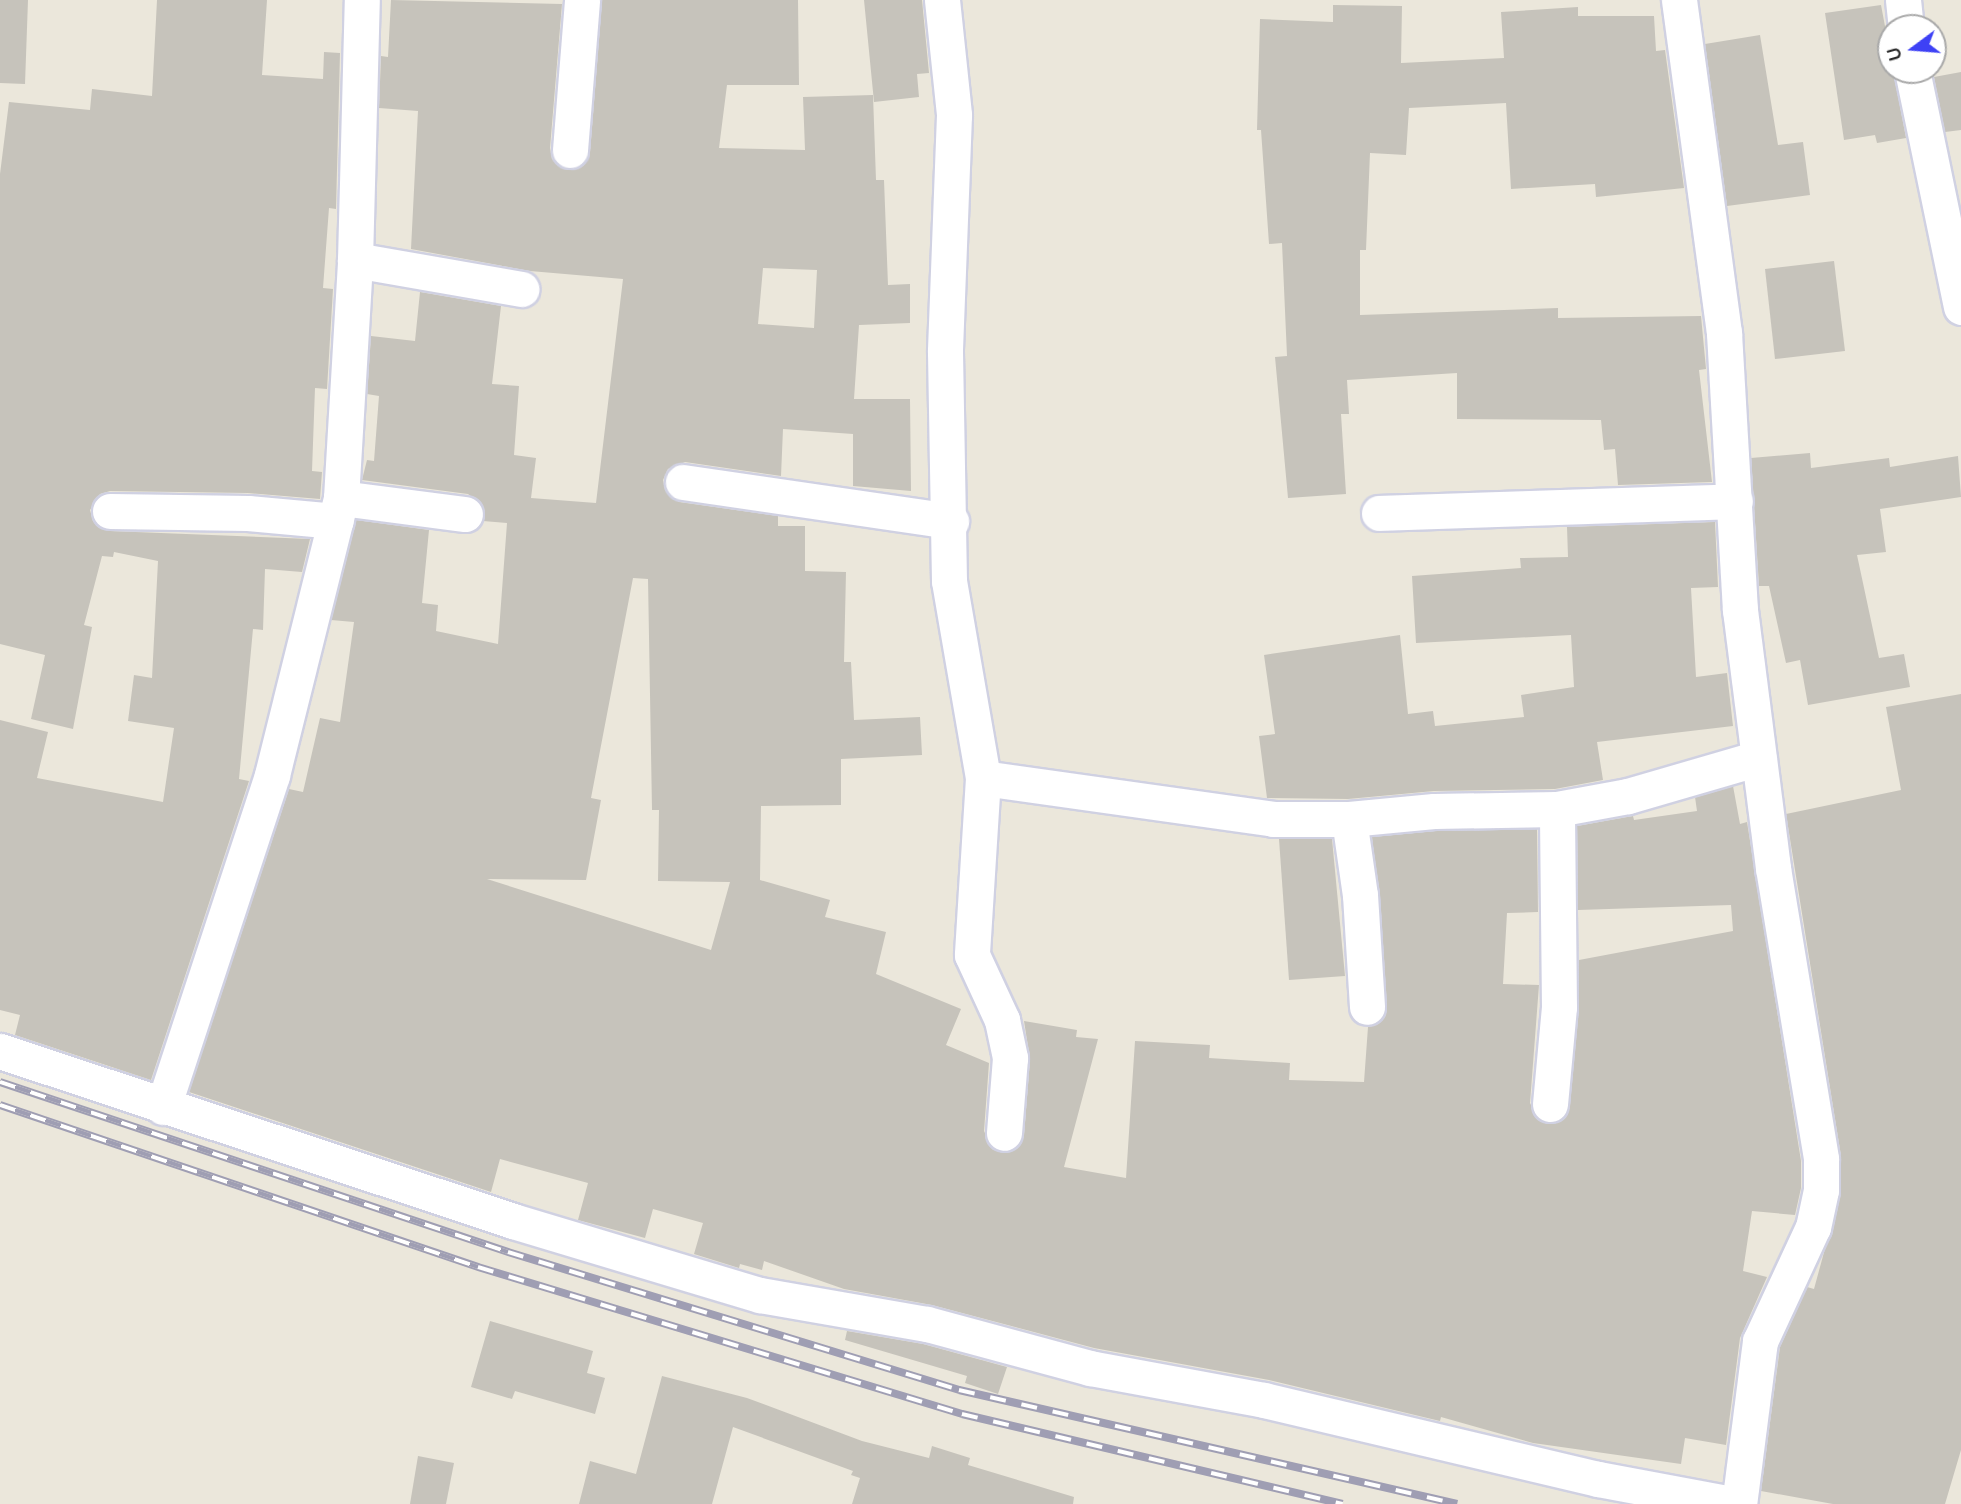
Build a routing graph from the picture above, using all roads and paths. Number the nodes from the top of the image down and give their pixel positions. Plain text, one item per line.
1 (362, 0) edge
2 (582, 0) edge
3 (942, 0) edge
4 (1679, 0) edge
5 (1915, 84) edge
6 (570, 150) dead end
7 (355, 260) junction
8 (522, 289) dead end
9 (1961, 307) edge
10 (683, 482) dead end
11 (1735, 501) junction
12 (338, 510) junction
13 (110, 511) dead end
14 (1379, 513) dead end
15 (465, 514) dead end
16 (951, 521) junction
17 (1759, 758) junction
18 (983, 778) junction
19 (1557, 809) junction
20 (1349, 819) junction
21 (1367, 1007) dead end
22 (0, 1051) edge
23 (1550, 1104) dead end
24 (163, 1107) junction
25 (1004, 1133) dead end
26 (1731, 1504) edge
27 (1739, 1504) edge

1 - 7 street
2 - 6 street
3 - 16 street
4 - 11 street
5 - 9 street
7 - 8 street
7 - 12 street
10 - 16 street
11 - 14 street
11 - 17 street
12 - 13 street
12 - 15 street
12 - 24 street
16 - 18 street
17 - 19 street
17 - 27 street
18 - 20 street
18 - 25 street
19 - 20 street
19 - 23 street
20 - 21 street
22 - 24 street
24 - 26 street

